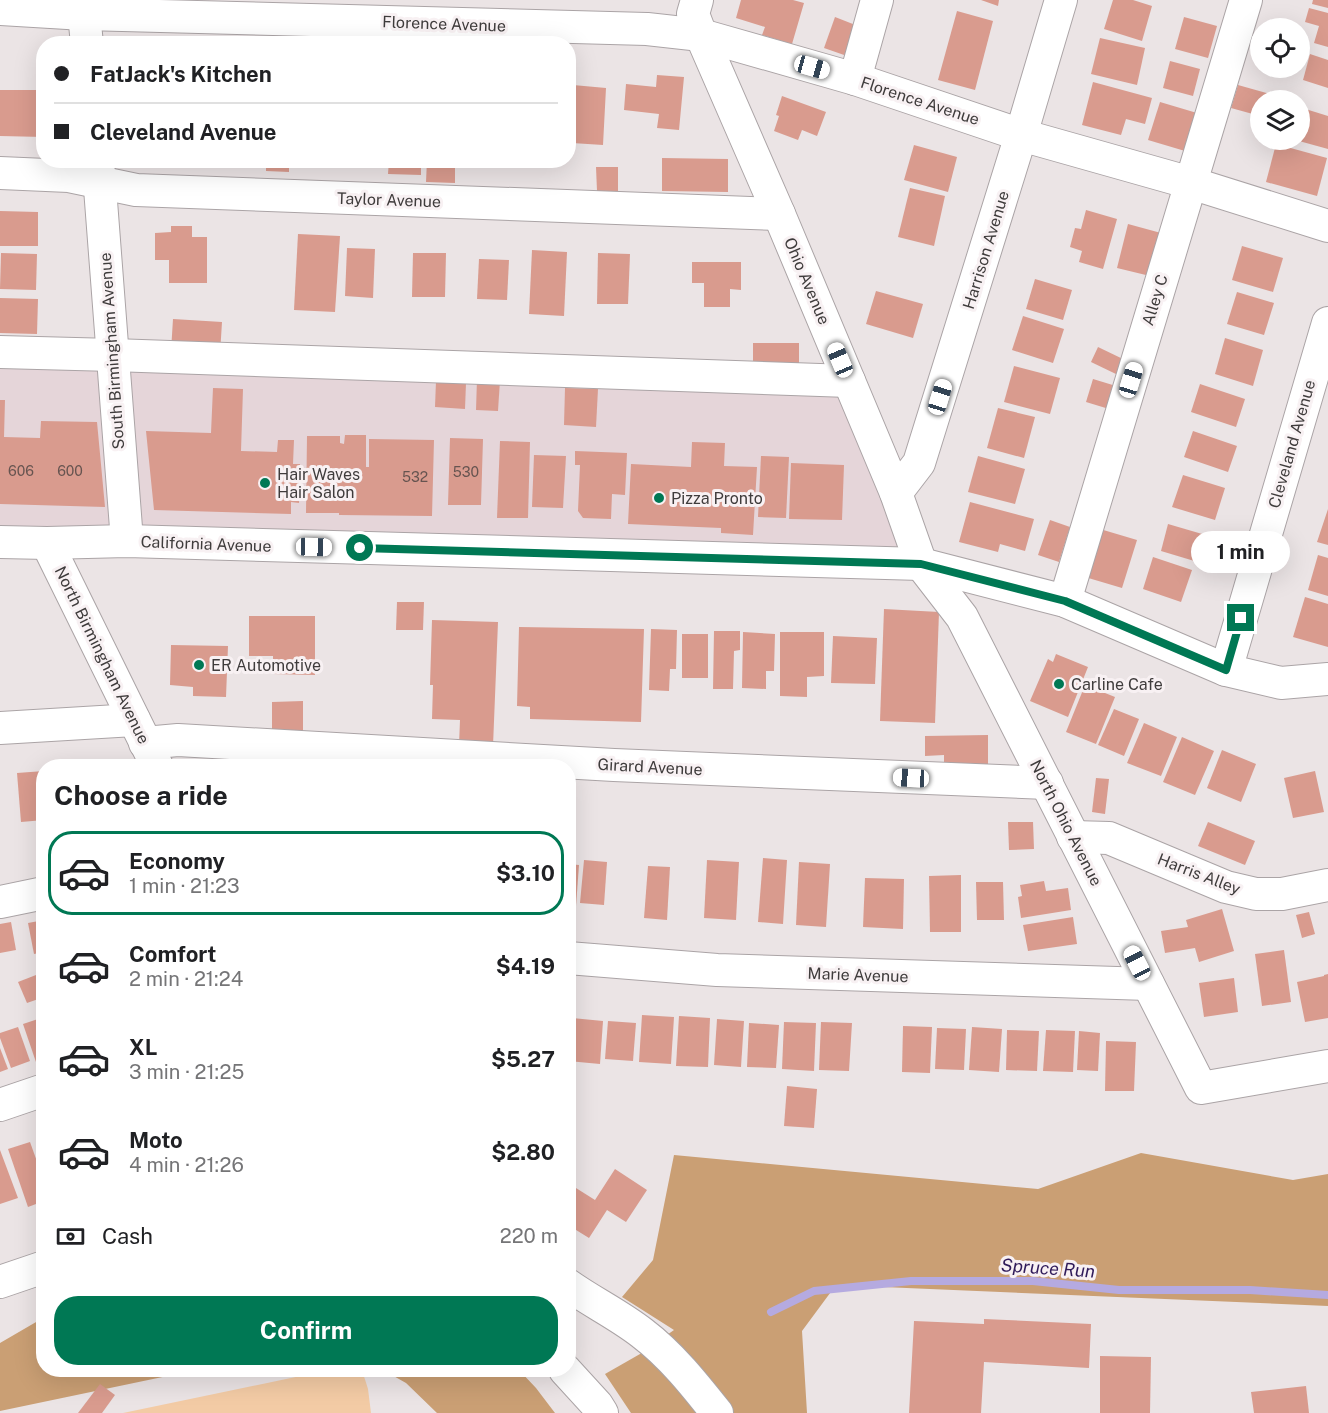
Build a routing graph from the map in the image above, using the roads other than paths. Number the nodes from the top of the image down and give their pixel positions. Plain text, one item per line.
1 (697, 0) edge
2 (877, 0) edge
3 (1061, 0) edge
4 (1246, 0) edge
5 (0, 9) edge
6 (86, 19) edge
7 (701, 35) junction
8 (855, 79) junction
9 (1022, 135) junction
10 (99, 172) edge
11 (0, 173) edge
12 (1191, 183) junction
13 (779, 214) junction
14 (1328, 226) edge
15 (1328, 323) edge
16 (0, 352) edge
17 (113, 355) junction
18 (849, 381) junction
19 (896, 493) junction
20 (127, 541) junction
21 (0, 542) edge
22 (47, 543) junction
23 (921, 564) junction
24 (1065, 601) junction
25 (1226, 670) junction
26 (1328, 679) edge
27 (0, 728) edge
28 (146, 743) edge
29 (509, 759) edge
30 (576, 763) edge
31 (1047, 783) junction
32 (1073, 837) junction
33 (1328, 885) edge
34 (36, 895) edge
35 (0, 902) edge
36 (576, 959) edge
37 (1148, 984) junction
38 (1328, 1066) edge
39 (36, 1093) edge
40 (0, 1105) edge
41 (36, 1271) edge
42 (0, 1282) edge
43 (576, 1290) edge
44 (572, 1377) edge
45 (602, 1413) edge
46 (717, 1413) edge

1 - 7 street, Ohio Avenue
2 - 8 street
3 - 9 street, Harrison Avenue
4 - 12 street, Alley C
5 - 6 street, Florence Avenue
6 - 7 street, Florence Avenue
7 - 8 street, Florence Avenue
7 - 13 street, Ohio Avenue
8 - 9 street, Florence Avenue
9 - 12 street, Florence Avenue
9 - 19 street, Harrison Avenue
10 - 11 street, Taylor Avenue
10 - 13 street, Taylor Avenue
10 - 17 street, South Birmingham Avenue
12 - 14 street, Florence Avenue
12 - 24 street, Alley C
13 - 18 street, Ohio Avenue
15 - 25 street, Cleveland Avenue
16 - 17 street
17 - 18 street
17 - 20 street, South Birmingham Avenue
18 - 19 street, Ohio Avenue
19 - 23 street, Ohio Avenue
20 - 22 street, California Avenue
20 - 23 street, California Avenue
21 - 22 street, California Avenue
22 - 28 street, North Birmingham Avenue
23 - 24 street, California Avenue
23 - 31 street, North Ohio Avenue
24 - 25 street, California Avenue
25 - 26 street, California Avenue
27 - 28 street, Girard Avenue
28 - 29 street, Girard Avenue
30 - 31 street, Girard Avenue
31 - 32 street, North Ohio Avenue
32 - 33 street, Harris Alley
32 - 37 street, North Ohio Avenue
34 - 35 street
36 - 37 street, Marie Avenue
37 - 38 street, North Ohio Avenue
39 - 40 street
41 - 42 street
43 - 46 street
44 - 45 street

